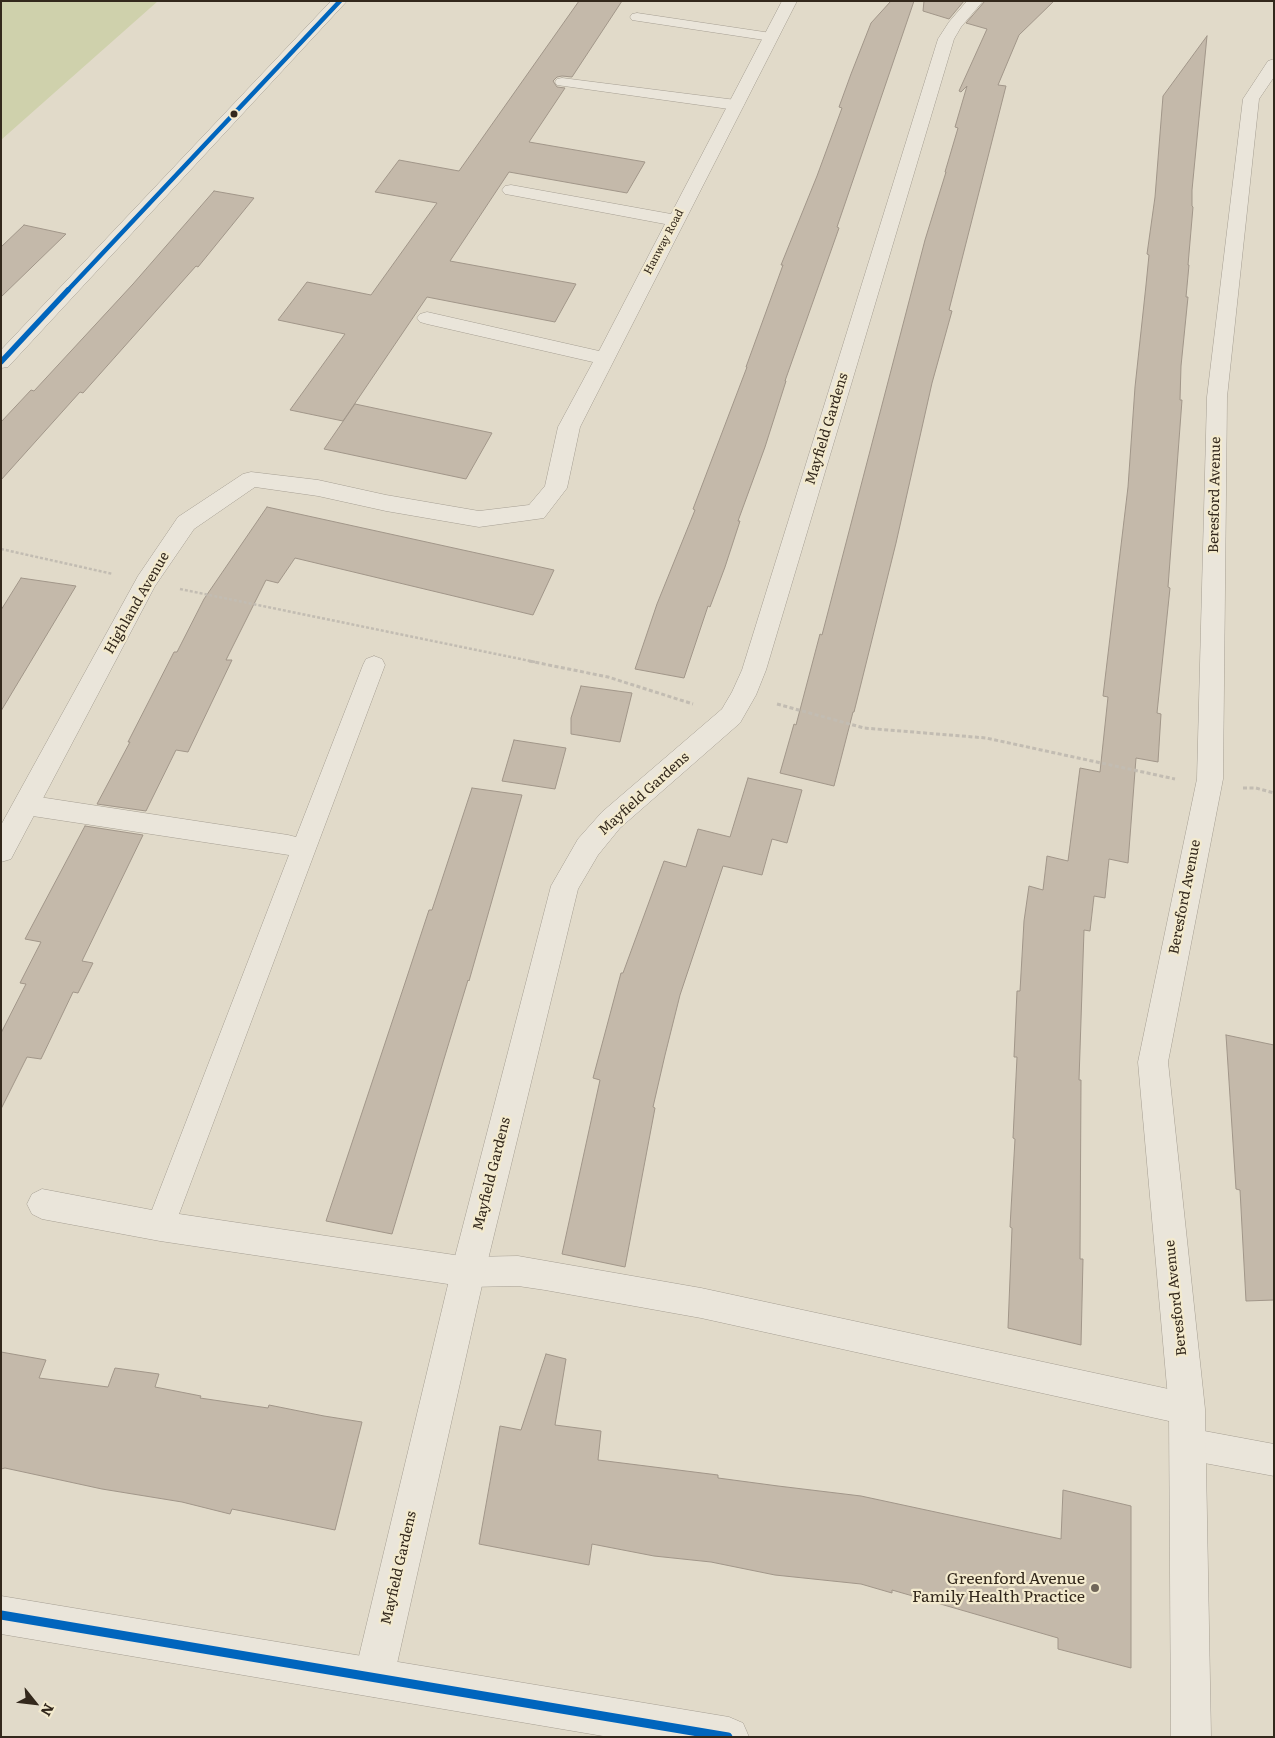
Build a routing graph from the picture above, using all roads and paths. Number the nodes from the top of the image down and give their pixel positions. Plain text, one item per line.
1 (340, 1) edge
2 (790, 1) edge
3 (976, 1) edge
4 (637, 17) dead end
5 (772, 37) junction
6 (1274, 64) edge
7 (562, 82) dead end
8 (736, 105) junction
9 (511, 190) dead end
10 (675, 220) junction
11 (427, 318) dead end
12 (603, 358) junction
13 (1, 362) edge
14 (556, 488) joint
15 (1, 549) edge
16 (146, 582) junction
17 (374, 665) dead end
18 (737, 705) junction
19 (1207, 786) junction
20 (1274, 792) edge
21 (26, 805) junction
22 (288, 845) dead end
23 (1, 851) edge
24 (42, 1204) dead end
25 (160, 1226) junction
26 (468, 1272) junction
27 (1187, 1409) junction
28 (1188, 1444) junction
29 (1274, 1460) edge
30 (1, 1615) edge
31 (374, 1677) junction
32 (729, 1737) edge
33 (1190, 1737) edge

1 - 13 street
2 - 5 street, Hanway Road
3 - 18 street, Mayfield Gardens
4 - 5 lane
5 - 8 street, Hanway Road
6 - 19 street, Beresford Avenue
7 - 8 lane
8 - 10 street, Hanway Road
9 - 10 street
10 - 12 street, Hanway Road
11 - 12 street
12 - 14 street, Hanway Road
14 - 16 street, Highland Avenue
15 - 16 path
16 - 18 path
16 - 21 street, Highland Avenue
17 - 25 lane
18 - 19 path
18 - 26 street, Mayfield Gardens
19 - 20 path
19 - 27 street, Beresford Avenue
21 - 22 lane
21 - 23 street, Highland Avenue
24 - 25 lane
25 - 26 lane
26 - 27 lane
26 - 31 street, Mayfield Gardens
27 - 28 street, Beresford Avenue
28 - 29 lane
28 - 33 street, Beresford Avenue
30 - 31 street
31 - 32 street

